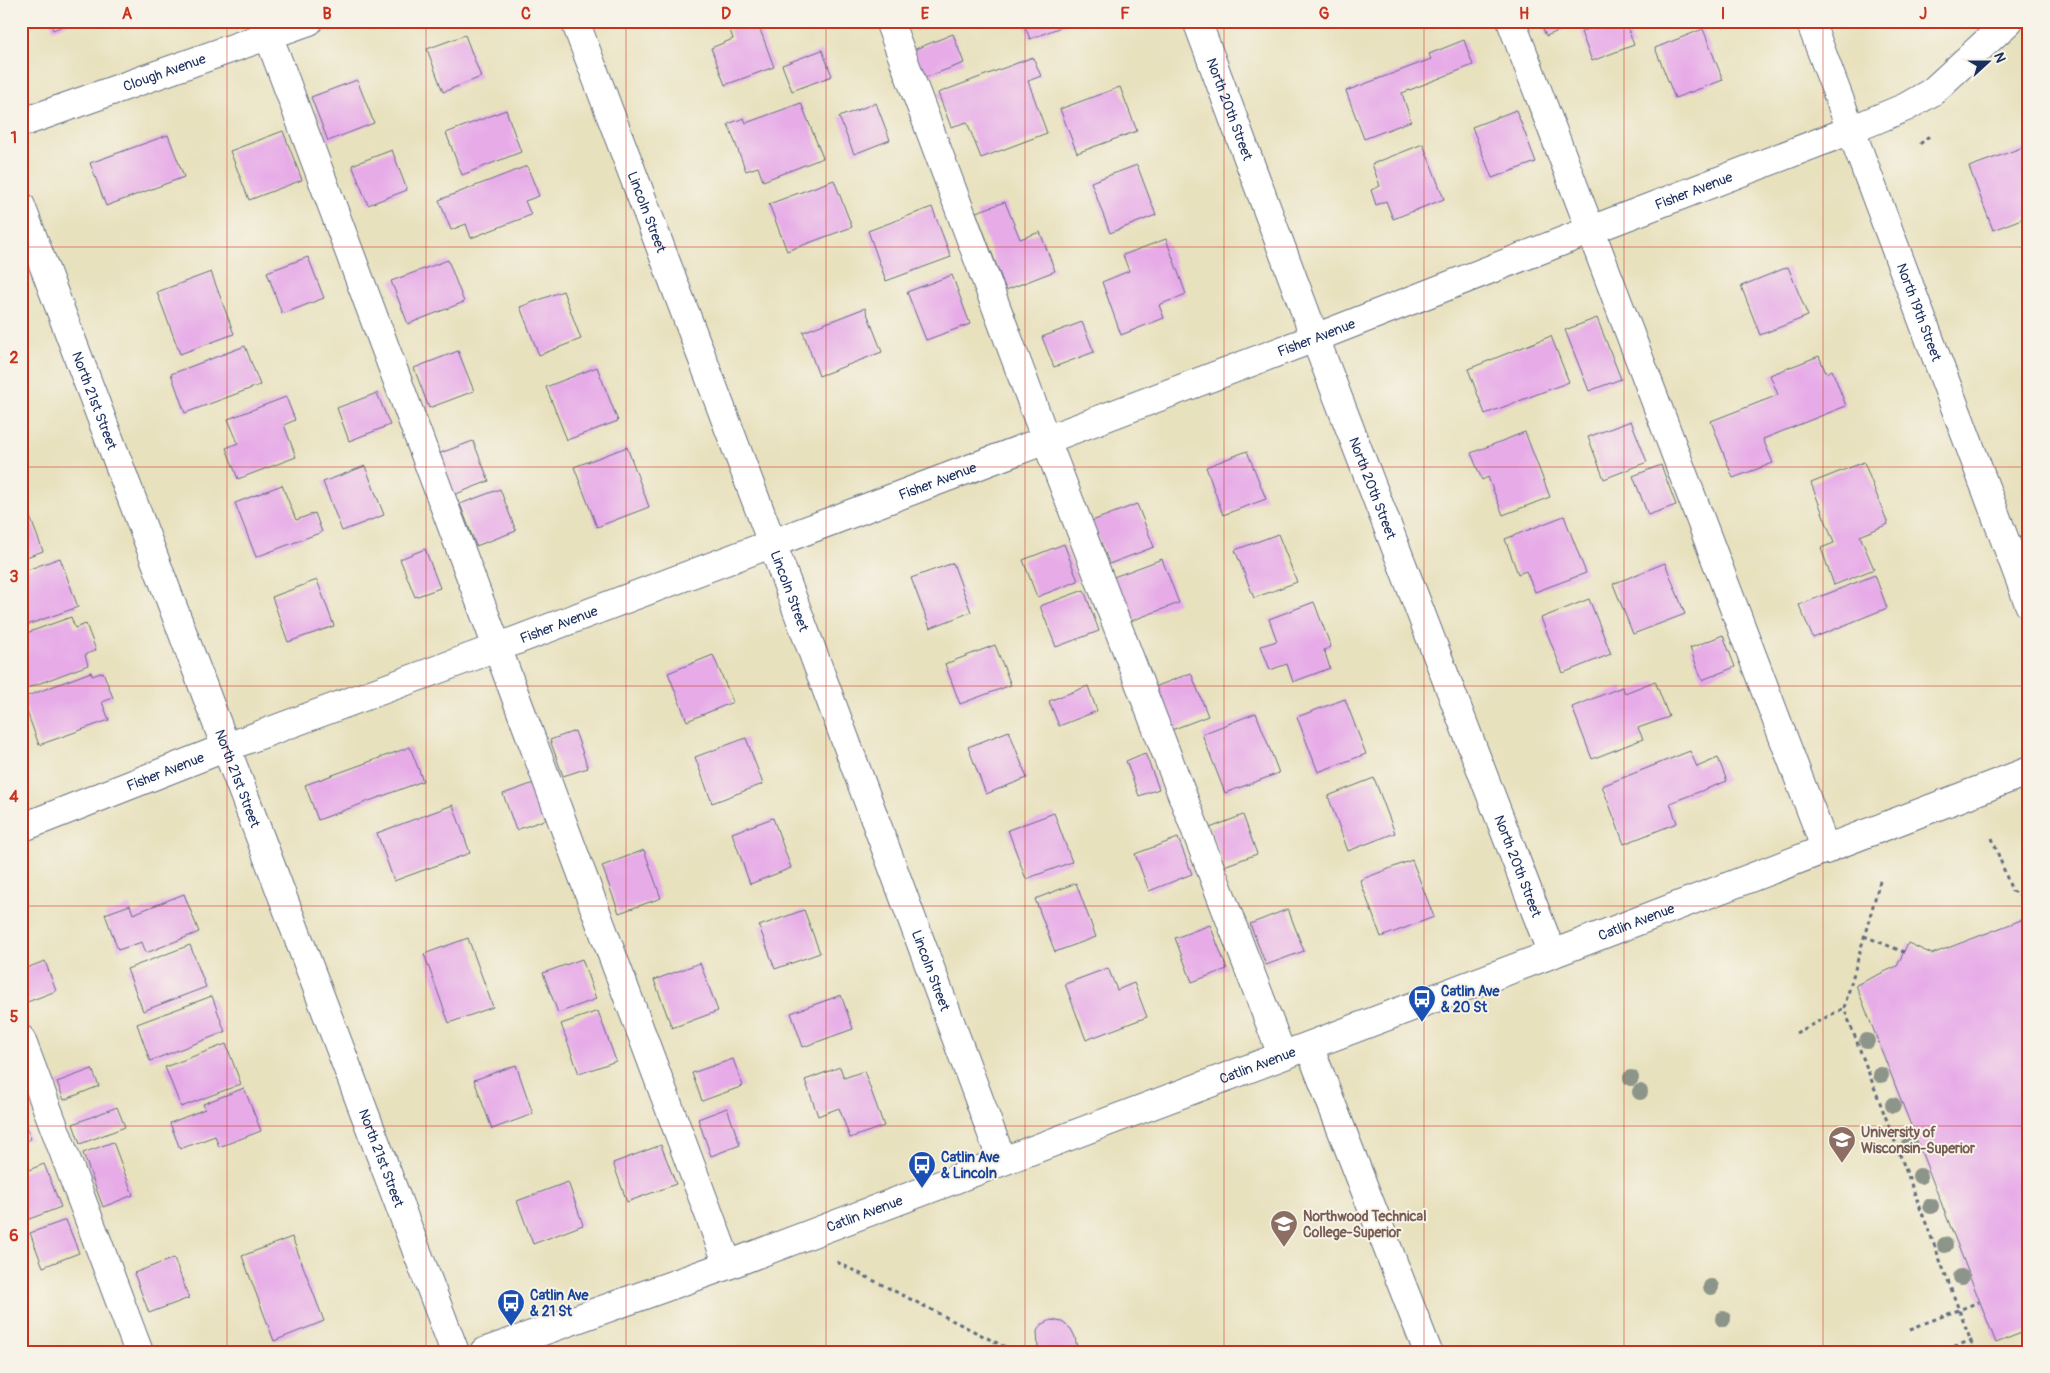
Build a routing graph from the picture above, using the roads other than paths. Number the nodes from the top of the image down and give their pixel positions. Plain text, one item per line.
1 (309, 21) edge
2 (575, 21) edge
3 (889, 21) edge
4 (1197, 21) edge
5 (1511, 21) edge
6 (1810, 21) edge
7 (2009, 21) edge
8 (266, 29) edge
9 (21, 123) edge
10 (1851, 130) junction
11 (21, 206) edge
12 (1591, 230) junction
13 (1315, 338) junction
14 (1046, 440) junction
15 (772, 543) junction
16 (2029, 604) edge
17 (496, 648) junction
18 (227, 747) junction
19 (2029, 771) edge
20 (21, 828) edge
21 (1826, 850) junction
22 (1552, 954) junction
23 (21, 1038) edge
24 (1309, 1046) junction
25 (1282, 1055) junction
26 (1002, 1161) junction
27 (728, 1265) junction
28 (139, 1352) edge
29 (455, 1352) edge
30 (484, 1352) edge
31 (1428, 1352) edge

1 - 8 street, Clough Avenue
2 - 15 street, Lincoln Street
3 - 14 street
4 - 13 street, North 20th Street
5 - 12 street
6 - 10 street, North 19th Street
7 - 10 street, Fisher Avenue
8 - 9 street, Clough Avenue
8 - 17 street
10 - 12 street, Fisher Avenue
10 - 16 street, North 19th Street
11 - 18 street, North 21st Street
12 - 13 street, Fisher Avenue
12 - 21 street
13 - 14 street, Fisher Avenue
13 - 22 street, North 20th Street
14 - 15 street, Fisher Avenue
14 - 25 street
15 - 17 street, Fisher Avenue
15 - 26 street, Lincoln Street
17 - 18 street, Fisher Avenue
17 - 27 street
18 - 20 street, Fisher Avenue
18 - 29 street, North 21st Street
19 - 21 street, Catlin Avenue
21 - 22 street, Catlin Avenue
22 - 24 street, Catlin Avenue
23 - 28 street
24 - 25 street, Catlin Avenue
24 - 31 street
25 - 26 street, Catlin Avenue
26 - 27 street, Catlin Avenue
27 - 30 street, Catlin Avenue

